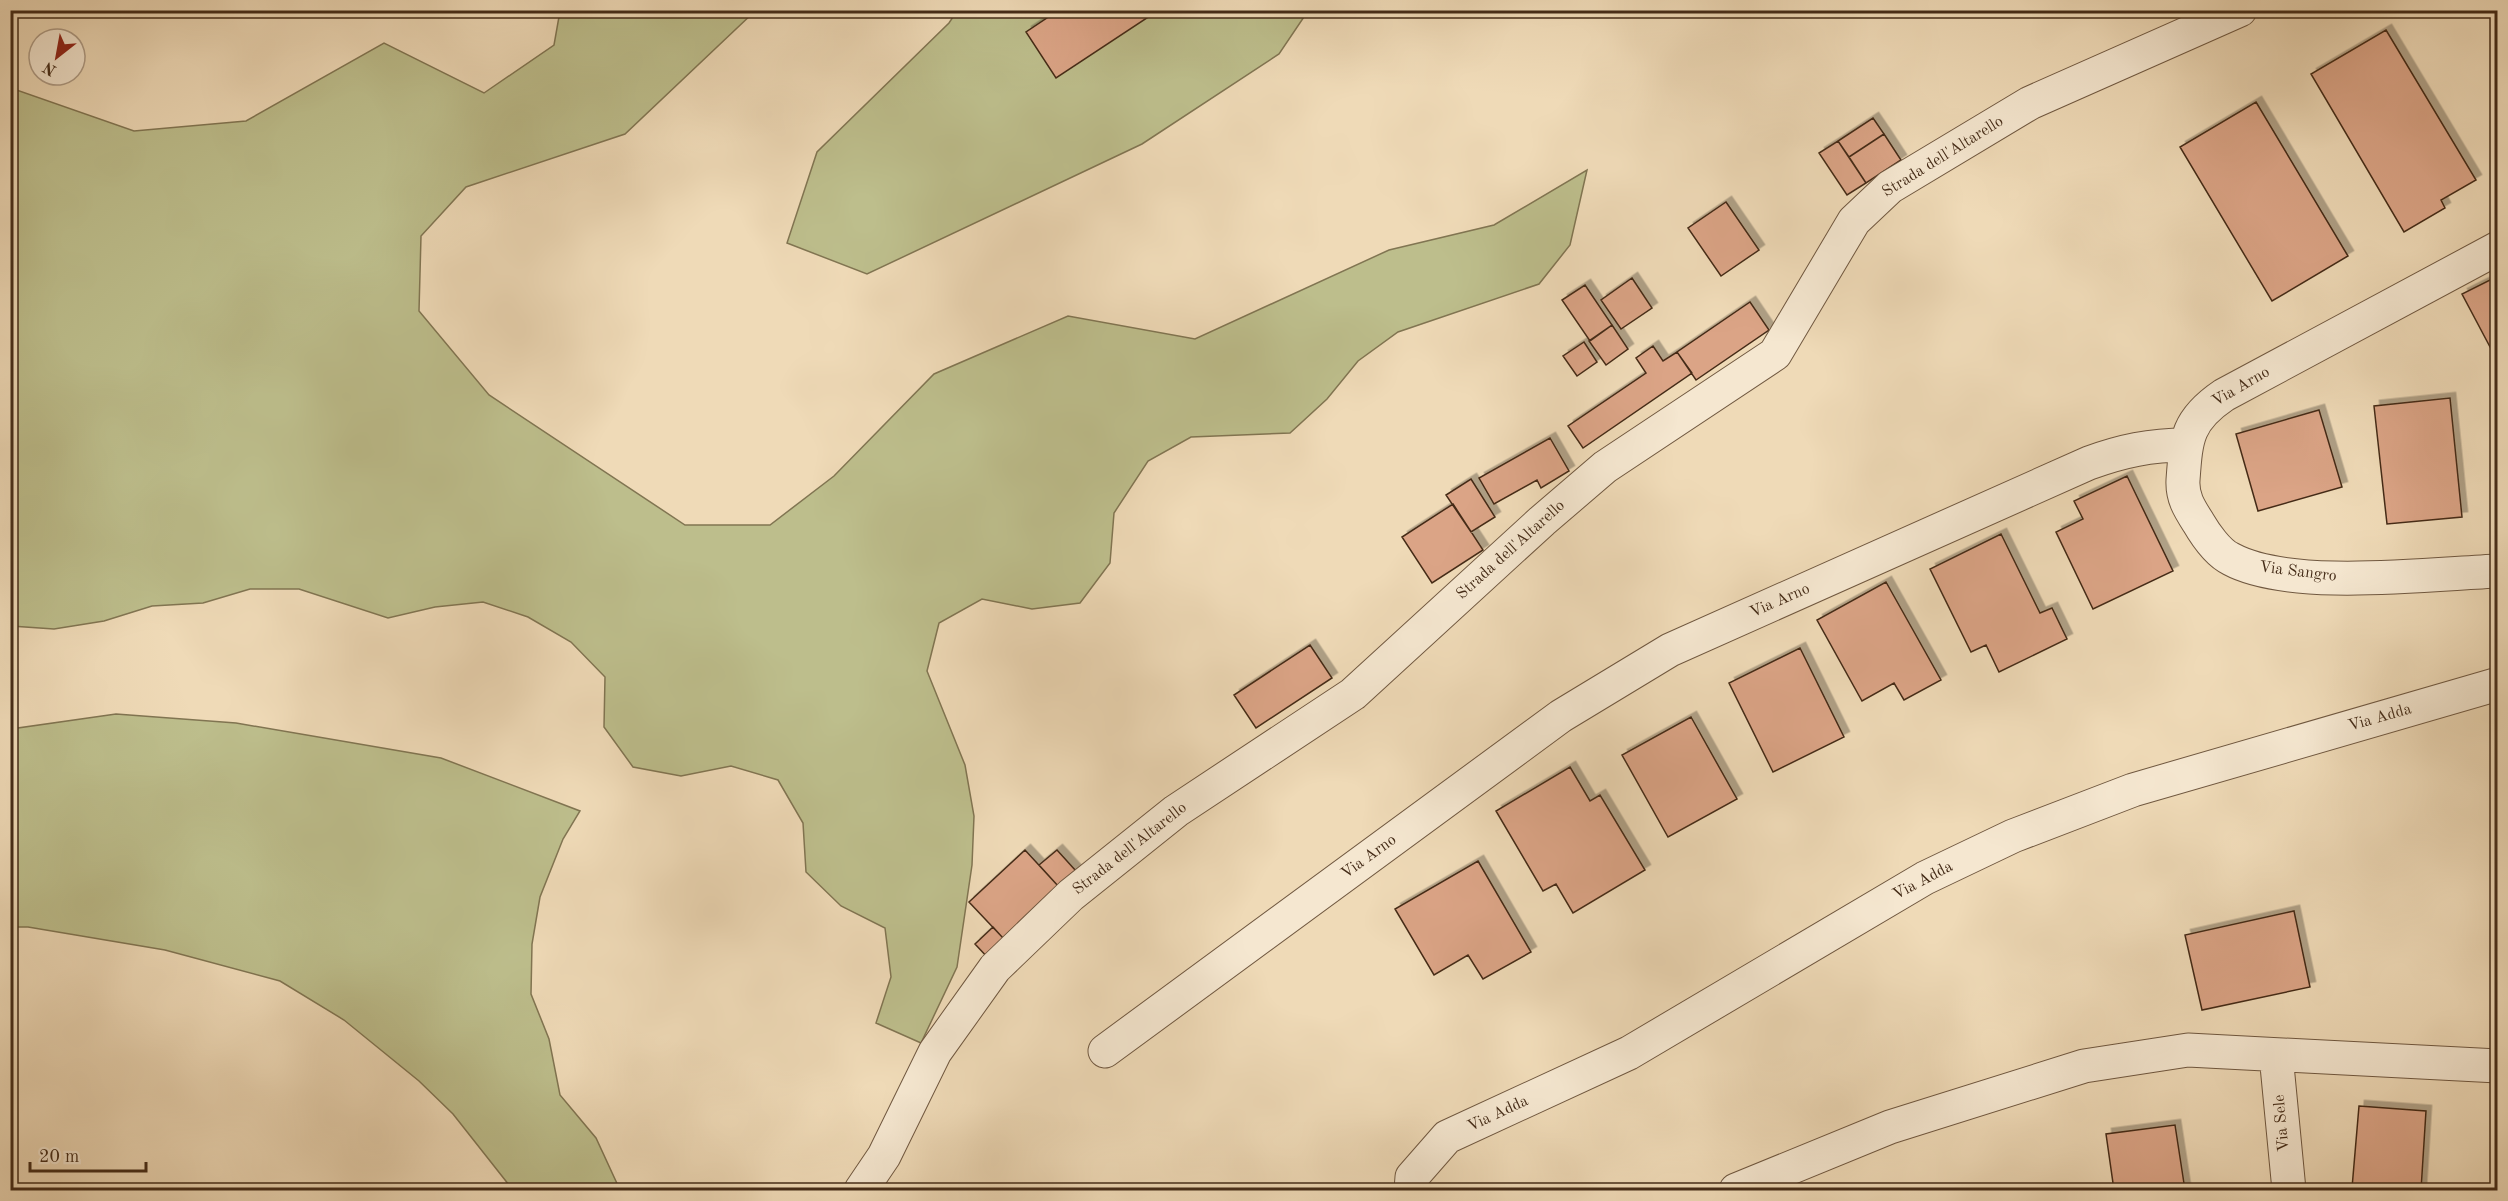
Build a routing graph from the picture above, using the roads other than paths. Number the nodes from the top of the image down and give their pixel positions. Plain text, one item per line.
1 (2240, 10) edge
2 (2498, 248) edge
3 (2186, 445) junction
4 (2498, 571) edge
5 (2498, 684) edge
6 (1105, 1051) dead end
7 (2276, 1055) junction
8 (2498, 1065) edge
9 (861, 1191) edge
10 (1411, 1191) edge
11 (1736, 1191) edge
12 (2289, 1191) edge

1 - 9 street, Strada dell'Altarello
2 - 3 street, Via Arno
3 - 4 street, Via Sangro
3 - 6 street, Via Arno
5 - 10 street, Via Adda
7 - 8 street
7 - 11 street
7 - 12 street, Via Sele

